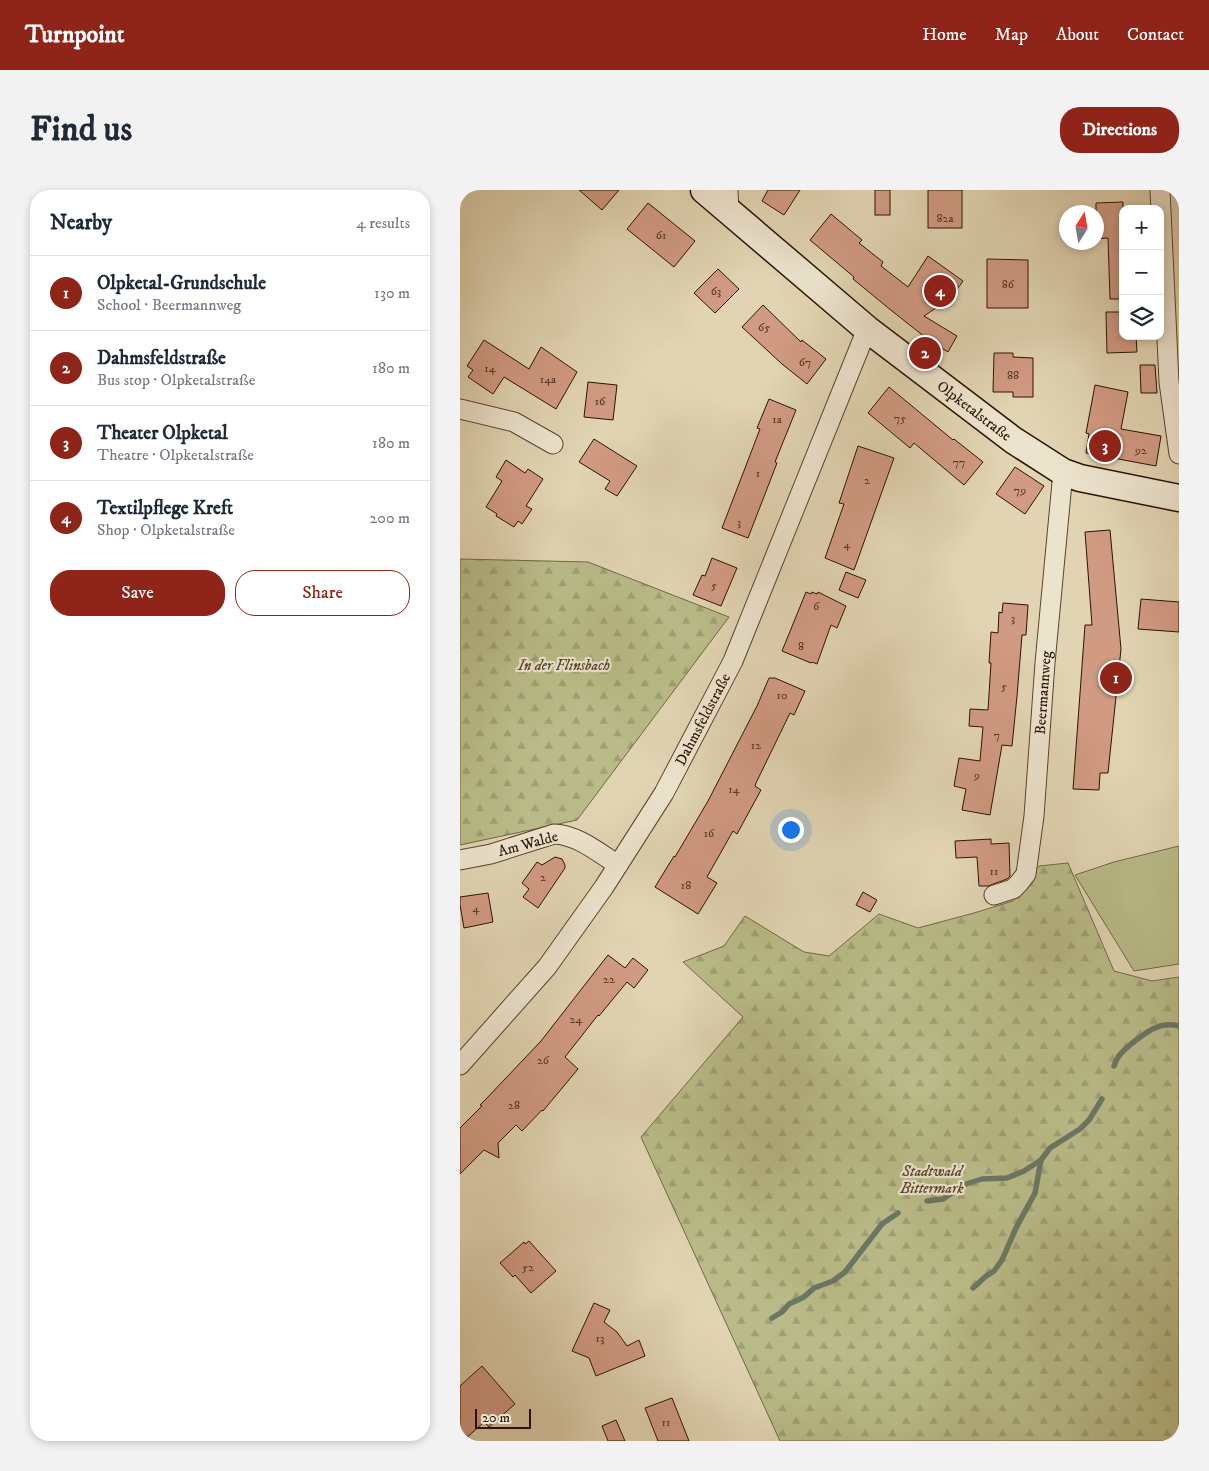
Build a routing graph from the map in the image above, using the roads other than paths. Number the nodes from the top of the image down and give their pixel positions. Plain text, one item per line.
1 (704, 190) edge
2 (1160, 190) edge
3 (728, 200) edge
4 (867, 329) junction
5 (460, 409) edge
6 (552, 444) dead end
7 (1179, 454) edge
8 (1063, 472) junction
9 (1179, 498) edge
10 (460, 860) edge
11 (618, 865) junction
12 (994, 895) dead end
13 (460, 1065) edge

1 - 3 street, Olpketalstraße
2 - 7 street
3 - 4 street, Olpketalstraße
4 - 8 street, Olpketalstraße
4 - 11 street, Dahmsfeldstraße
5 - 6 street
8 - 9 street, Olpketalstraße
8 - 12 street, Beermannweg
10 - 11 street, Am Walde
11 - 13 street, Dahmsfeldstraße

